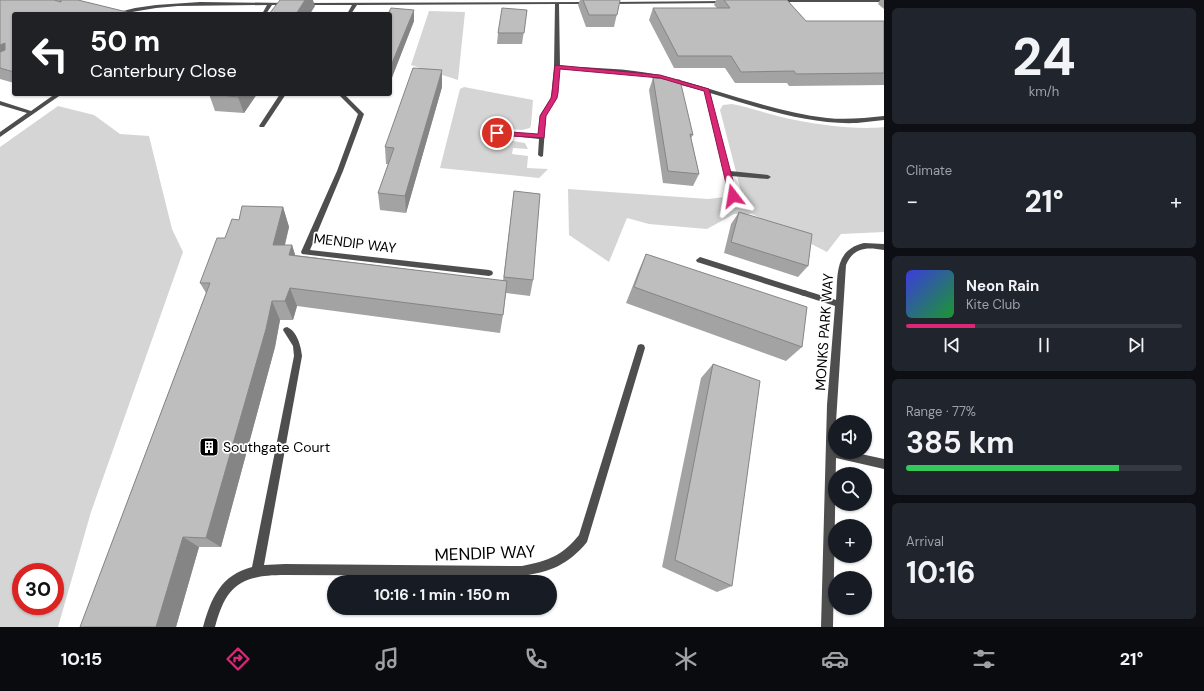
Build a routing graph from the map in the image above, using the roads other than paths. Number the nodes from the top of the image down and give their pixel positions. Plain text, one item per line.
1 (822, 0) edge
2 (661, 1) edge
3 (770, 1) edge
4 (884, 1) edge
5 (249, 2) edge
6 (500, 2) edge
7 (731, 2) edge
8 (557, 3) junction
9 (594, 3) edge
10 (602, 3) edge
11 (270, 4) junction
12 (293, 4) edge
13 (301, 4) edge
14 (355, 4) junction
15 (124, 12) edge
16 (265, 12) edge
17 (350, 12) edge
18 (557, 67) junction
19 (707, 90) junction
20 (56, 96) edge
21 (282, 96) edge
22 (343, 96) edge
23 (0, 103) edge
24 (32, 113) junction
25 (884, 118) edge
26 (262, 126) dead end
27 (497, 133) dead end
28 (0, 135) edge
29 (542, 137) junction
30 (541, 154) dead end
31 (727, 173) junction
32 (768, 177) dead end
33 (733, 196) dead end
34 (884, 247) edge
35 (700, 260) dead end
36 (488, 273) dead end
37 (838, 304) junction
38 (287, 330) dead end
39 (641, 348) dead end
40 (833, 415) edge
41 (831, 459) edge
42 (862, 459) edge
43 (884, 464) edge
44 (257, 571) junction
45 (209, 627) edge
46 (827, 627) edge

1 - 3 street
1 - 4 street
2 - 7 street
2 - 10 street
5 - 11 street
5 - 15 street
6 - 8 street
6 - 14 street
8 - 9 street
8 - 18 street
11 - 12 street
11 - 16 street
13 - 14 street
14 - 17 street
18 - 19 street
18 - 29 street
19 - 25 street
19 - 31 street
20 - 24 street
21 - 26 street
22 - 36 street, MENDIP WAY
23 - 24 street
24 - 28 street
27 - 29 street
29 - 30 street
31 - 32 street
31 - 33 street
34 - 37 street, MONKS PARK WAY
35 - 37 street
37 - 40 street, MONKS PARK WAY
38 - 44 street
39 - 44 street, MENDIP WAY
41 - 46 street, MONKS PARK WAY
42 - 43 street
44 - 45 street, MENDIP WAY

